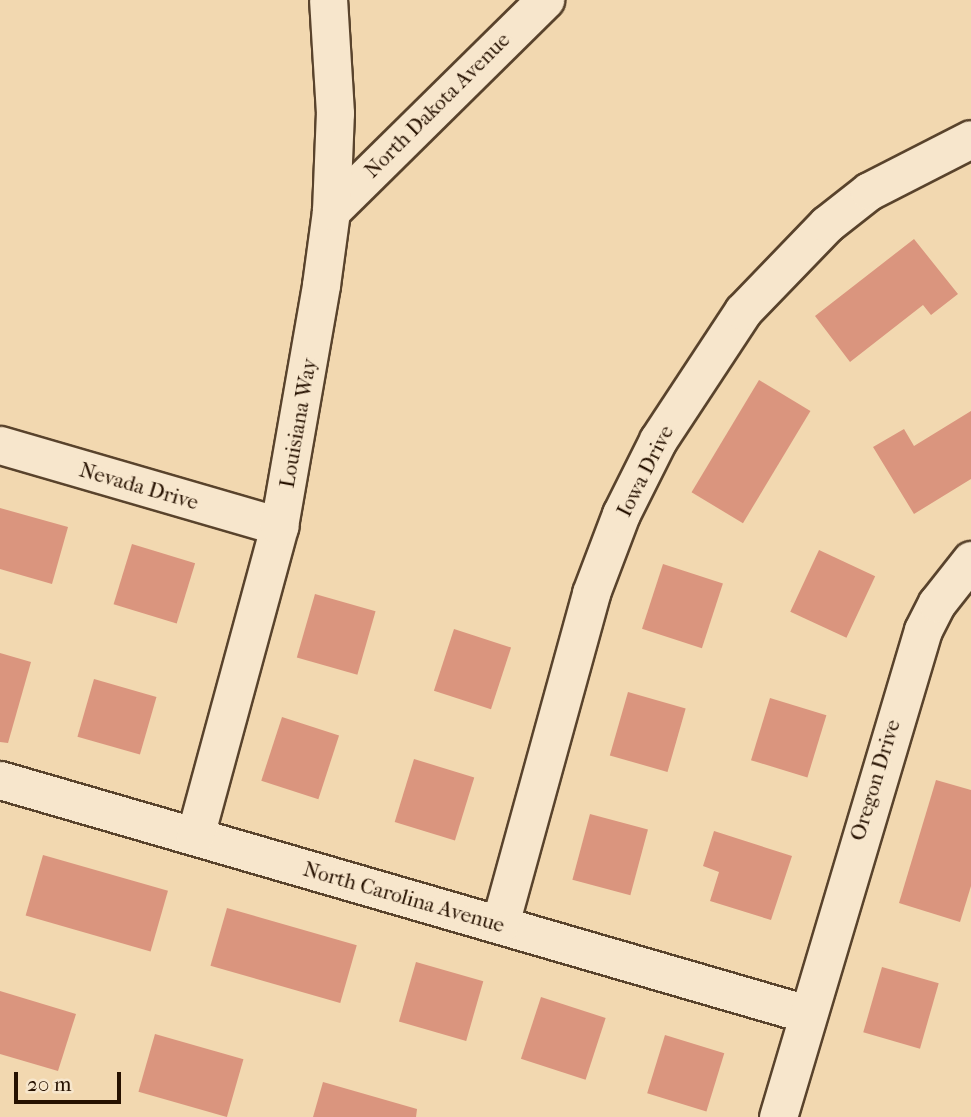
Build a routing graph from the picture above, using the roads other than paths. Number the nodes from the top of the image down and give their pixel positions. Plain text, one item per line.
1 (328, 0) edge
2 (545, 0) edge
3 (971, 139) edge
4 (331, 211) junction
5 (0, 445) edge
6 (279, 526) junction
7 (971, 560) edge
8 (0, 780) edge
9 (195, 836) junction
10 (500, 924) junction
11 (807, 1014) junction
12 (778, 1117) edge

1 - 4 street, Louisiana Way
2 - 4 street, North Dakota Avenue
3 - 10 street, Iowa Drive
4 - 6 street, Louisiana Way
5 - 6 street, Nevada Drive
6 - 9 street, Louisiana Way
7 - 11 street, Oregon Drive
8 - 9 street, North Carolina Avenue
9 - 10 street, North Carolina Avenue
10 - 11 street, North Carolina Avenue
11 - 12 street, Oregon Drive

